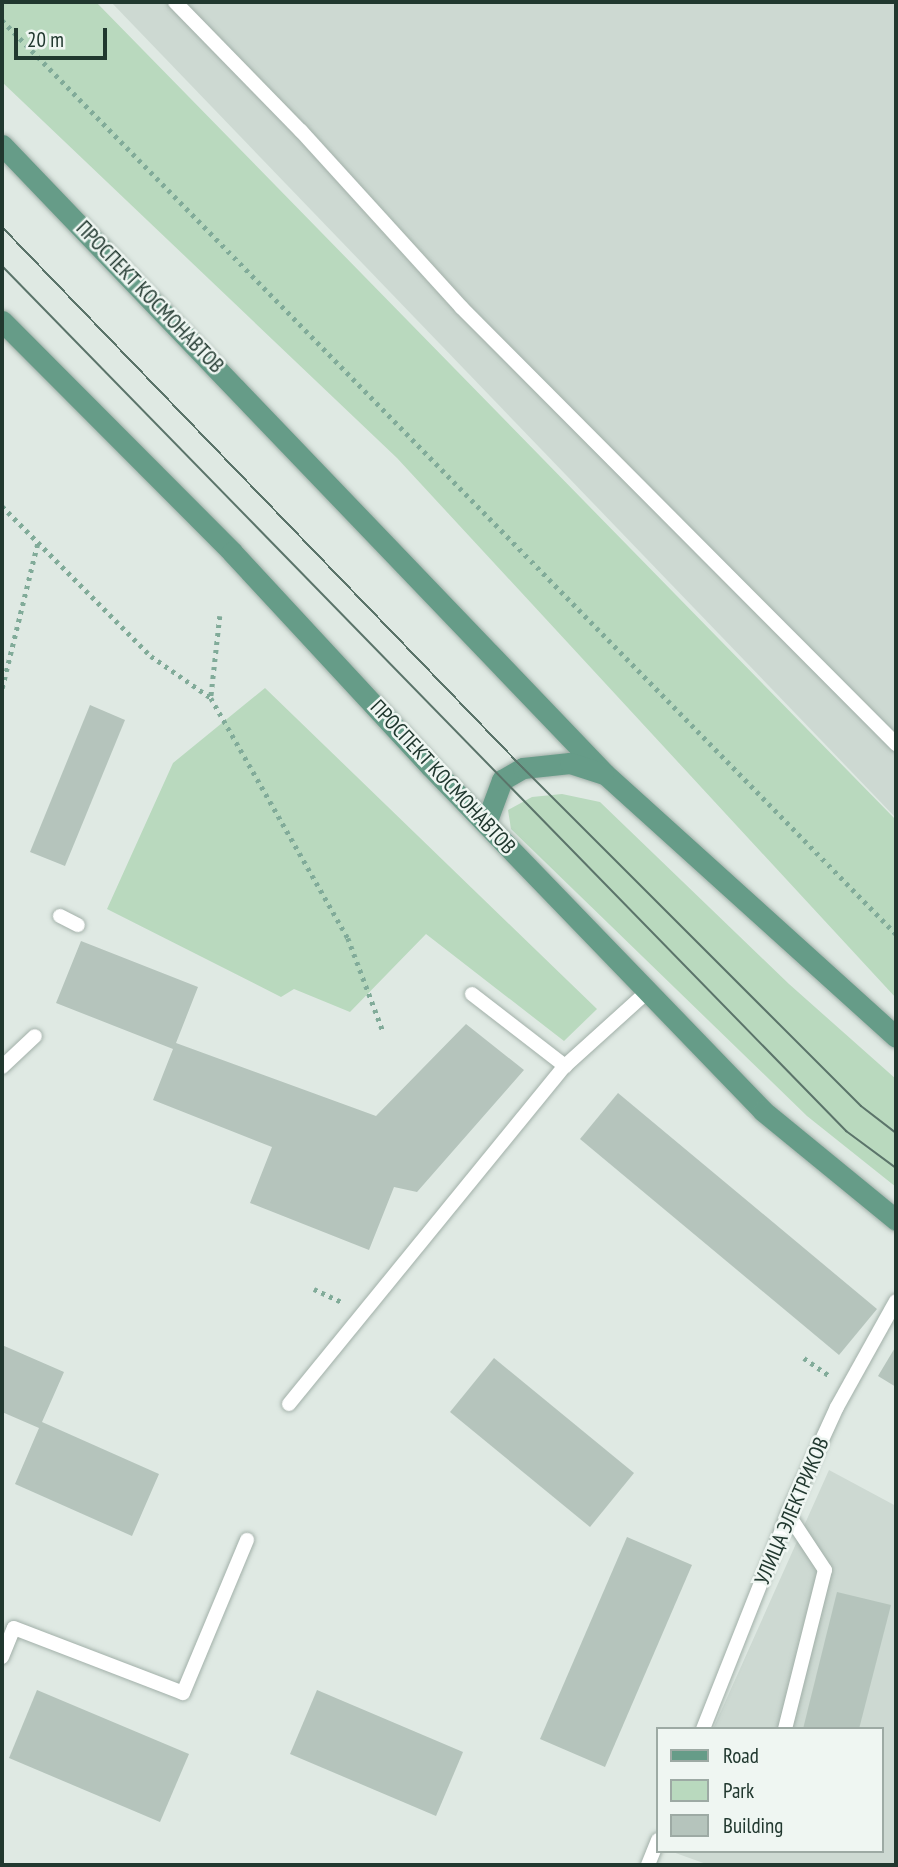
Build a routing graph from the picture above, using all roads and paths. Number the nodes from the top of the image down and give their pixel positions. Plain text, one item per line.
1 (175, 2) edge
2 (2, 20) edge
3 (2, 145) edge
4 (2, 321) edge
5 (2, 506) edge
6 (38, 541) junction
7 (220, 616) dead end
8 (2, 688) edge
9 (211, 698) junction
10 (896, 744) edge
11 (605, 774) junction
12 (486, 823) junction
13 (60, 916) dead end
14 (78, 925) dead end
15 (896, 934) edge
16 (647, 992) junction
17 (472, 994) dead end
18 (383, 1031) dead end
19 (35, 1036) dead end
20 (896, 1037) edge
21 (565, 1066) junction
22 (2, 1067) edge
23 (896, 1220) edge
24 (314, 1289) dead end
25 (896, 1301) edge
26 (363, 1313) junction
27 (804, 1358) dead end
28 (848, 1388) junction
29 (289, 1404) dead end
30 (788, 1514) junction
31 (247, 1540) dead end
32 (2, 1657) edge
33 (703, 1727) edge
34 (786, 1727) edge
35 (656, 1845) edge
36 (648, 1865) edge

1 - 10 lane
2 - 15 path
3 - 11 main road, ПРОСПЕКТ КОСМОНАВТОВ
4 - 12 main road, ПРОСПЕКТ КОСМОНАВТОВ
5 - 6 path
6 - 8 path
6 - 9 path
7 - 9 path
9 - 18 path
11 - 12 main road
11 - 20 main road, ПРОСПЕКТ КОСМОНАВТОВ
12 - 16 main road, ПРОСПЕКТ КОСМОНАВТОВ
13 - 14 lane
16 - 21 lane
16 - 23 main road, ПРОСПЕКТ КОСМОНАВТОВ
17 - 21 lane
19 - 22 lane
21 - 26 lane
24 - 26 path
25 - 28 lane, УЛИЦА ЭЛЕКТРИКОВ
26 - 29 lane
27 - 28 path
28 - 30 lane, УЛИЦА ЭЛЕКТРИКОВ
30 - 33 lane, УЛИЦА ЭЛЕКТРИКОВ
30 - 34 lane
31 - 32 lane
35 - 36 lane

